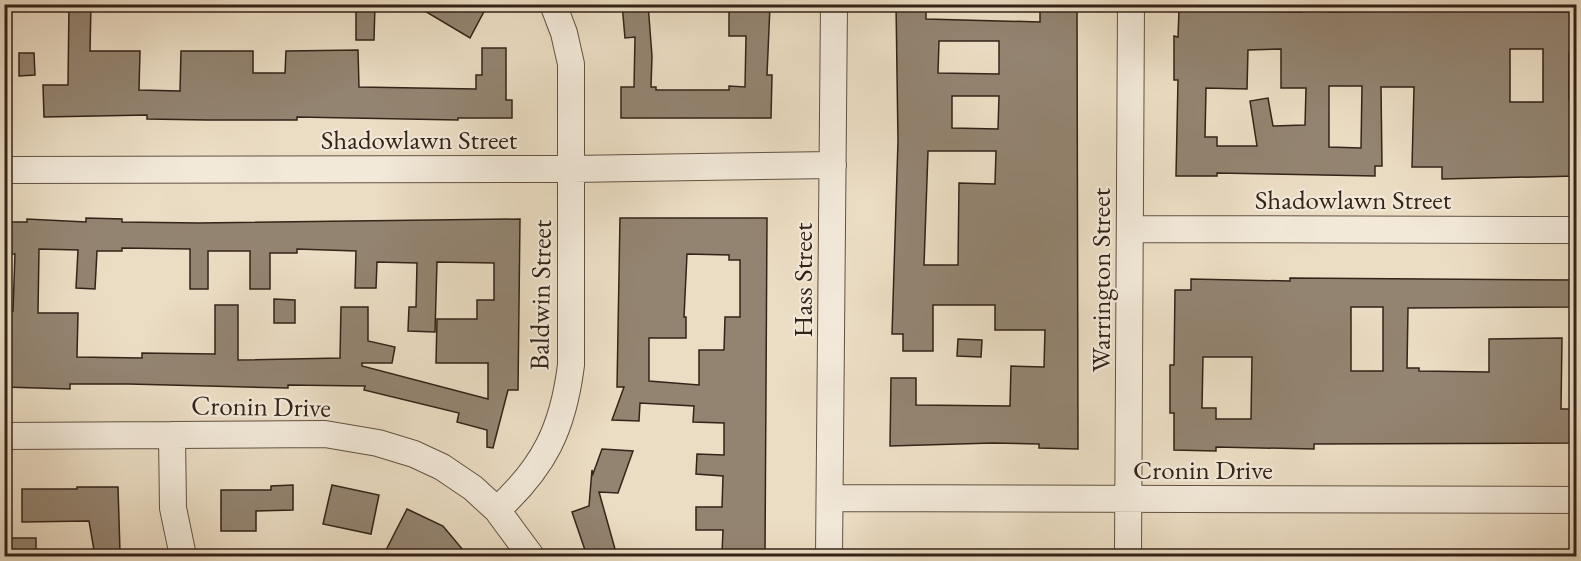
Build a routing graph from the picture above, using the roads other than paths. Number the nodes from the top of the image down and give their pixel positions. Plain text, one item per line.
1 (553, 4) edge
2 (834, 4) edge
3 (1131, 4) edge
4 (833, 165) junction
5 (571, 169) junction
6 (4, 170) edge
7 (1130, 229) junction
8 (1576, 230) edge
9 (172, 435) junction
10 (4, 436) edge
11 (830, 498) junction
12 (1129, 499) junction
13 (1576, 500) edge
14 (497, 510) junction
15 (183, 556) edge
16 (531, 556) edge
17 (829, 556) edge
18 (1128, 556) edge

1 - 5 street, Baldwin Street
2 - 4 street, Hass Street
3 - 7 street, Warrington Street
4 - 5 street, Shadowlawn Street
4 - 11 street, Hass Street
5 - 6 street, Shadowlawn Street
5 - 14 street, Baldwin Street
7 - 8 street, Shadowlawn Street
7 - 12 street, Warrington Street
9 - 10 street, Cronin Drive
9 - 14 street, Cronin Drive
9 - 15 street
11 - 12 street, Cronin Drive
11 - 17 street, Hass Street
12 - 13 street, Cronin Drive
12 - 18 street, Warrington Street
14 - 16 street

